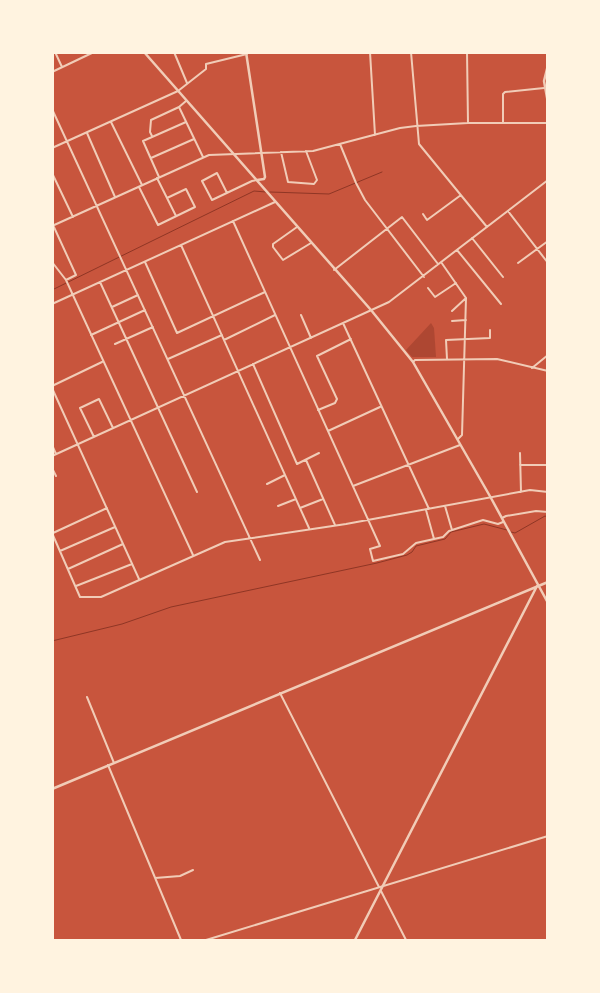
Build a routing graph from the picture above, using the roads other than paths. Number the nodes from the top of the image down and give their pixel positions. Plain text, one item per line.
1 (55, 52) edge
2 (94, 52) edge
3 (144, 52) edge
4 (174, 52) edge
5 (370, 52) edge
6 (411, 52) edge
7 (467, 52) edge
8 (152, 53) edge
9 (246, 53) edge
10 (149, 58) junction
11 (548, 65) edge
12 (62, 68) junction
13 (52, 72) edge
14 (187, 83) junction
15 (544, 88) junction
16 (178, 91) junction
17 (187, 101) junction
18 (548, 103) edge
19 (179, 106) junction
20 (52, 109) edge
21 (111, 122) junction
22 (186, 122) junction
23 (548, 122) edge
24 (468, 123) junction
25 (503, 123) junction
26 (416, 126) junction
27 (87, 133) junction
28 (375, 135) junction
29 (152, 137) junction
30 (194, 138) junction
31 (68, 142) junction
32 (340, 144) junction
33 (52, 148) edge
34 (306, 151) junction
35 (281, 152) junction
36 (261, 153) junction
37 (234, 154) junction
38 (202, 157) junction
39 (151, 158) junction
40 (52, 173) edge
41 (158, 178) junction
42 (257, 180) junction
43 (548, 180) edge
44 (140, 186) junction
45 (227, 192) junction
46 (461, 195) junction
47 (115, 197) junction
48 (166, 198) junction
49 (275, 202) junction
50 (97, 206) junction
51 (508, 211) junction
52 (423, 214) dead end
53 (73, 216) junction
54 (176, 216) junction
55 (234, 221) junction
56 (53, 225) edge
57 (297, 226) junction
58 (487, 227) junction
59 (386, 229) junction
60 (472, 238) junction
61 (548, 241) edge
62 (311, 243) junction
63 (181, 245) junction
64 (537, 249) junction
65 (457, 250) junction
66 (52, 262) edge
67 (145, 262) junction
68 (548, 262) edge
69 (440, 263) junction
70 (518, 263) dead end
71 (127, 270) junction
72 (334, 270) junction
73 (424, 276) junction
74 (503, 278) dead end
75 (66, 280) junction
76 (100, 282) junction
77 (456, 282) junction
78 (428, 288) dead end
79 (265, 292) junction
80 (73, 295) junction
81 (138, 295) junction
82 (466, 298) junction
83 (52, 304) edge
84 (501, 304) dead end
85 (112, 307) junction
86 (145, 310) junction
87 (371, 310) junction
88 (452, 311) dead end
89 (275, 314) junction
90 (301, 315) dead end
91 (213, 316) junction
92 (466, 320) junction
93 (452, 321) dead end
94 (118, 322) junction
95 (344, 323) junction
96 (153, 327) junction
97 (490, 330) dead end
98 (91, 334) junction
99 (222, 335) junction
100 (311, 338) junction
101 (126, 339) junction
102 (351, 339) junction
103 (465, 339) junction
104 (224, 340) junction
105 (115, 344) dead end
106 (290, 347) junction
107 (548, 354) edge
108 (168, 359) junction
109 (447, 359) junction
110 (465, 359) junction
111 (103, 362) junction
112 (413, 362) junction
113 (253, 364) junction
114 (532, 368) junction
115 (238, 371) junction
116 (548, 371) edge
117 (52, 387) edge
118 (54, 392) edge
119 (184, 396) junction
120 (381, 407) junction
121 (157, 408) junction
122 (318, 410) junction
123 (130, 420) junction
124 (113, 428) junction
125 (328, 431) junction
126 (94, 437) junction
127 (458, 439) junction
128 (78, 444) junction
129 (52, 445) edge
130 (461, 445) junction
131 (319, 453) dead end
132 (520, 453) dead end
133 (56, 454) junction
134 (52, 456) edge
135 (306, 460) junction
136 (409, 465) junction
137 (520, 465) junction
138 (548, 465) edge
139 (52, 468) edge
140 (285, 475) junction
141 (56, 476) dead end
142 (267, 484) dead end
143 (353, 486) junction
144 (196, 492) dead end
145 (521, 492) junction
146 (548, 492) edge
147 (491, 498) junction
148 (296, 499) junction
149 (323, 499) junction
150 (278, 506) dead end
151 (445, 506) junction
152 (107, 508) junction
153 (300, 508) junction
154 (428, 509) junction
155 (548, 512) edge
156 (368, 520) junction
157 (503, 520) junction
158 (335, 525) junction
159 (116, 527) junction
160 (309, 529) junction
161 (452, 530) junction
162 (53, 533) edge
163 (250, 538) junction
164 (434, 539) junction
165 (124, 544) junction
166 (60, 551) junction
167 (192, 555) junction
168 (260, 560) dead end
169 (132, 564) junction
170 (68, 569) junction
171 (139, 579) junction
172 (548, 582) edge
173 (538, 585) junction
174 (76, 586) junction
175 (548, 602) edge
176 (280, 693) junction
177 (86, 697) dead end
178 (114, 763) junction
179 (108, 765) junction
180 (52, 788) edge
181 (548, 836) edge
182 (193, 870) dead end
183 (155, 878) junction
184 (383, 886) junction
185 (380, 889) junction
186 (182, 940) edge
187 (206, 940) edge
188 (355, 940) edge
189 (406, 940) edge

1 - 12 street
2 - 12 street
3 - 10 street
4 - 14 street
5 - 28 street
6 - 26 street
7 - 24 street
8 - 10 street
9 - 14 street
9 - 36 street
10 - 16 street
11 - 15 street
12 - 13 street
14 - 16 street
15 - 18 street
15 - 25 street
16 - 17 street
16 - 21 street
17 - 19 street
17 - 37 street
19 - 22 street
19 - 29 street
20 - 31 street
21 - 27 street
21 - 44 street
22 - 29 street
22 - 30 street
23 - 25 street
24 - 25 street
24 - 26 street
26 - 28 street
26 - 46 street
27 - 31 street
27 - 47 street
28 - 32 street
29 - 39 street
30 - 38 street
30 - 39 street
31 - 33 street
31 - 50 street
32 - 34 street
32 - 59 street
34 - 35 street
34 - 35 street
35 - 36 street
36 - 37 street
36 - 42 street
37 - 38 street
37 - 42 street
38 - 41 street
39 - 41 street
40 - 53 street
41 - 44 street
41 - 48 street
42 - 45 street
42 - 49 street
43 - 51 street
44 - 47 street
44 - 54 street
45 - 45 street
46 - 52 street
46 - 58 street
47 - 50 street
48 - 54 street
48 - 54 street
49 - 55 street
49 - 57 street
50 - 53 street
50 - 71 street
51 - 58 street
51 - 64 street
53 - 56 street
55 - 63 street
55 - 79 street
56 - 75 street
57 - 62 street
57 - 62 street
58 - 60 street
59 - 69 street
59 - 72 street
59 - 73 street
60 - 65 street
60 - 74 street
61 - 64 street
62 - 72 street
63 - 67 street
63 - 91 street
64 - 68 street
64 - 70 street
65 - 69 street
65 - 84 street
66 - 75 street
67 - 71 street
67 - 91 street
69 - 73 street
69 - 77 street
71 - 76 street
71 - 81 street
72 - 87 street
73 - 87 street
75 - 80 street
76 - 80 street
76 - 85 street
77 - 78 street
77 - 82 street
79 - 89 street
79 - 91 street
80 - 83 street
80 - 98 street
81 - 85 street
81 - 86 street
82 - 88 street
82 - 92 street
85 - 94 street
86 - 94 street
86 - 96 street
87 - 95 street
87 - 112 street
89 - 104 street
89 - 106 street
90 - 100 street
91 - 99 street
92 - 93 street
92 - 103 street
94 - 98 street
94 - 101 street
95 - 100 street
95 - 102 street
96 - 101 street
96 - 108 street
97 - 103 street
98 - 111 street
99 - 104 street
99 - 108 street
100 - 106 street
101 - 105 street
101 - 121 street
102 - 120 street
102 - 122 street
103 - 109 street
103 - 110 street
104 - 115 street
106 - 113 street
106 - 122 street
107 - 114 street
108 - 119 street
109 - 110 street
109 - 112 street
110 - 114 street
110 - 127 street
111 - 117 street
111 - 123 street
112 - 127 street
113 - 115 street
113 - 135 street
114 - 116 street
115 - 119 street
115 - 140 street
117 - 118 street
118 - 128 street
119 - 121 street
119 - 163 street
120 - 125 street
120 - 136 street
121 - 123 street
121 - 144 street
122 - 125 street
123 - 124 street
123 - 167 street
124 - 126 street
124 - 126 street
125 - 143 street
126 - 128 street
127 - 130 street
128 - 133 street
128 - 152 street
129 - 133 street
130 - 136 street
130 - 147 street
131 - 135 street
132 - 137 street
133 - 134 street
135 - 149 street
136 - 143 street
136 - 154 street
137 - 138 street
137 - 145 street
139 - 141 street
140 - 142 street
140 - 148 street
143 - 156 street
145 - 146 street
145 - 147 street
147 - 151 street
147 - 157 street
148 - 150 street
148 - 153 street
149 - 153 street
149 - 158 street
151 - 154 street
151 - 161 street
152 - 159 street
152 - 162 street
153 - 160 street
154 - 156 street
154 - 164 street
155 - 157 street
156 - 158 street
156 - 164 street
157 - 161 street
157 - 173 street
158 - 160 street
159 - 165 street
159 - 166 street
160 - 163 street
161 - 164 street
162 - 166 street
163 - 167 street
163 - 168 street
165 - 169 street
165 - 170 street
166 - 170 street
167 - 171 street
169 - 171 street
169 - 174 street
170 - 174 street
171 - 174 street
172 - 173 street
173 - 175 street
173 - 176 street
173 - 184 street
176 - 178 street
176 - 185 street
177 - 178 street
178 - 179 street
179 - 180 street
179 - 183 street
181 - 184 street
182 - 183 street
183 - 186 street
184 - 185 street
185 - 187 street
185 - 188 street
185 - 189 street

